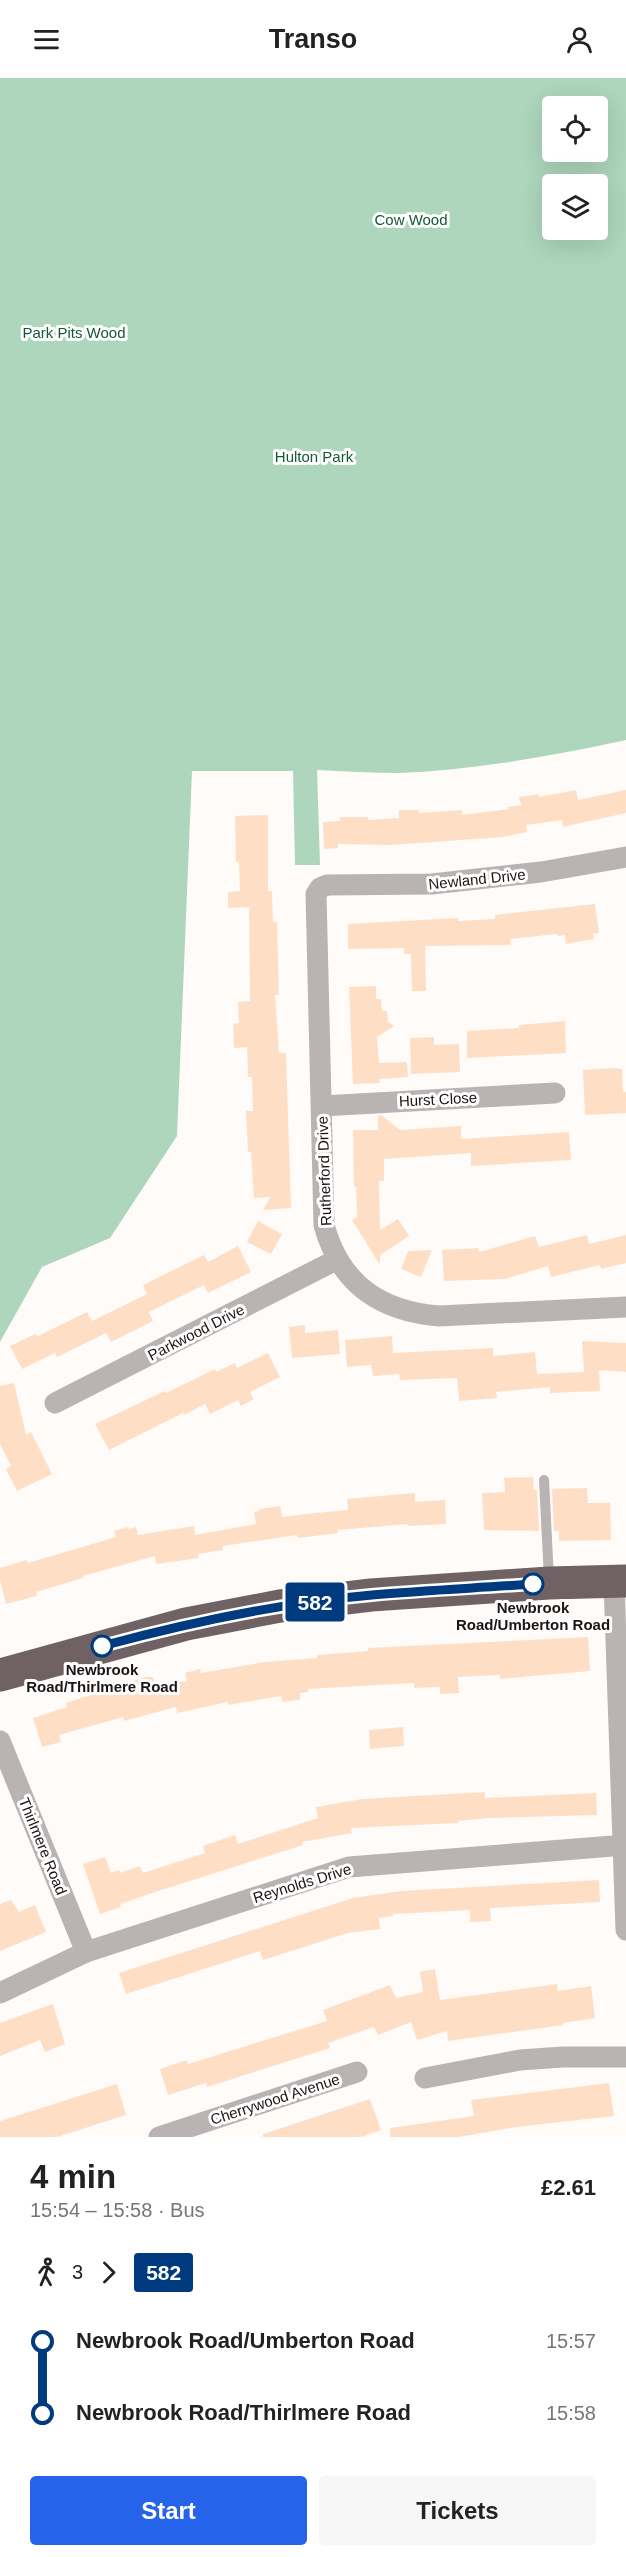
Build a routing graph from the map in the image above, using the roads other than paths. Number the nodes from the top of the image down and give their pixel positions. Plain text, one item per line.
1 (626, 857) edge
2 (327, 885) joint
3 (555, 1094) dead end
4 (322, 1106) junction
5 (336, 1260) junction
6 (626, 1307) edge
7 (56, 1405) dead end
8 (544, 1480) dead end
9 (620, 1582) edge
10 (549, 1583) junction
11 (0, 1675) edge
12 (0, 1741) edge
13 (624, 1845) edge
14 (626, 1930) edge
15 (86, 1952) junction
16 (0, 1993) edge
17 (626, 2057) edge
18 (357, 2072) dead end
19 (436, 2082) dead end
20 (159, 2137) edge

1 - 2 street, Newland Drive
2 - 4 street, Rutherford Drive
3 - 4 street, Hurst Close
4 - 5 street, Rutherford Drive
5 - 6 street, Rutherford Drive
5 - 7 street, Parkwood Drive
8 - 10 lane
9 - 10 highway
9 - 13 street
10 - 11 highway
12 - 15 street, Thirlmere Road
13 - 14 street
13 - 15 street, Reynolds Drive
15 - 16 street, Reynolds Drive
17 - 19 street
18 - 20 street, Cherrywood Avenue

